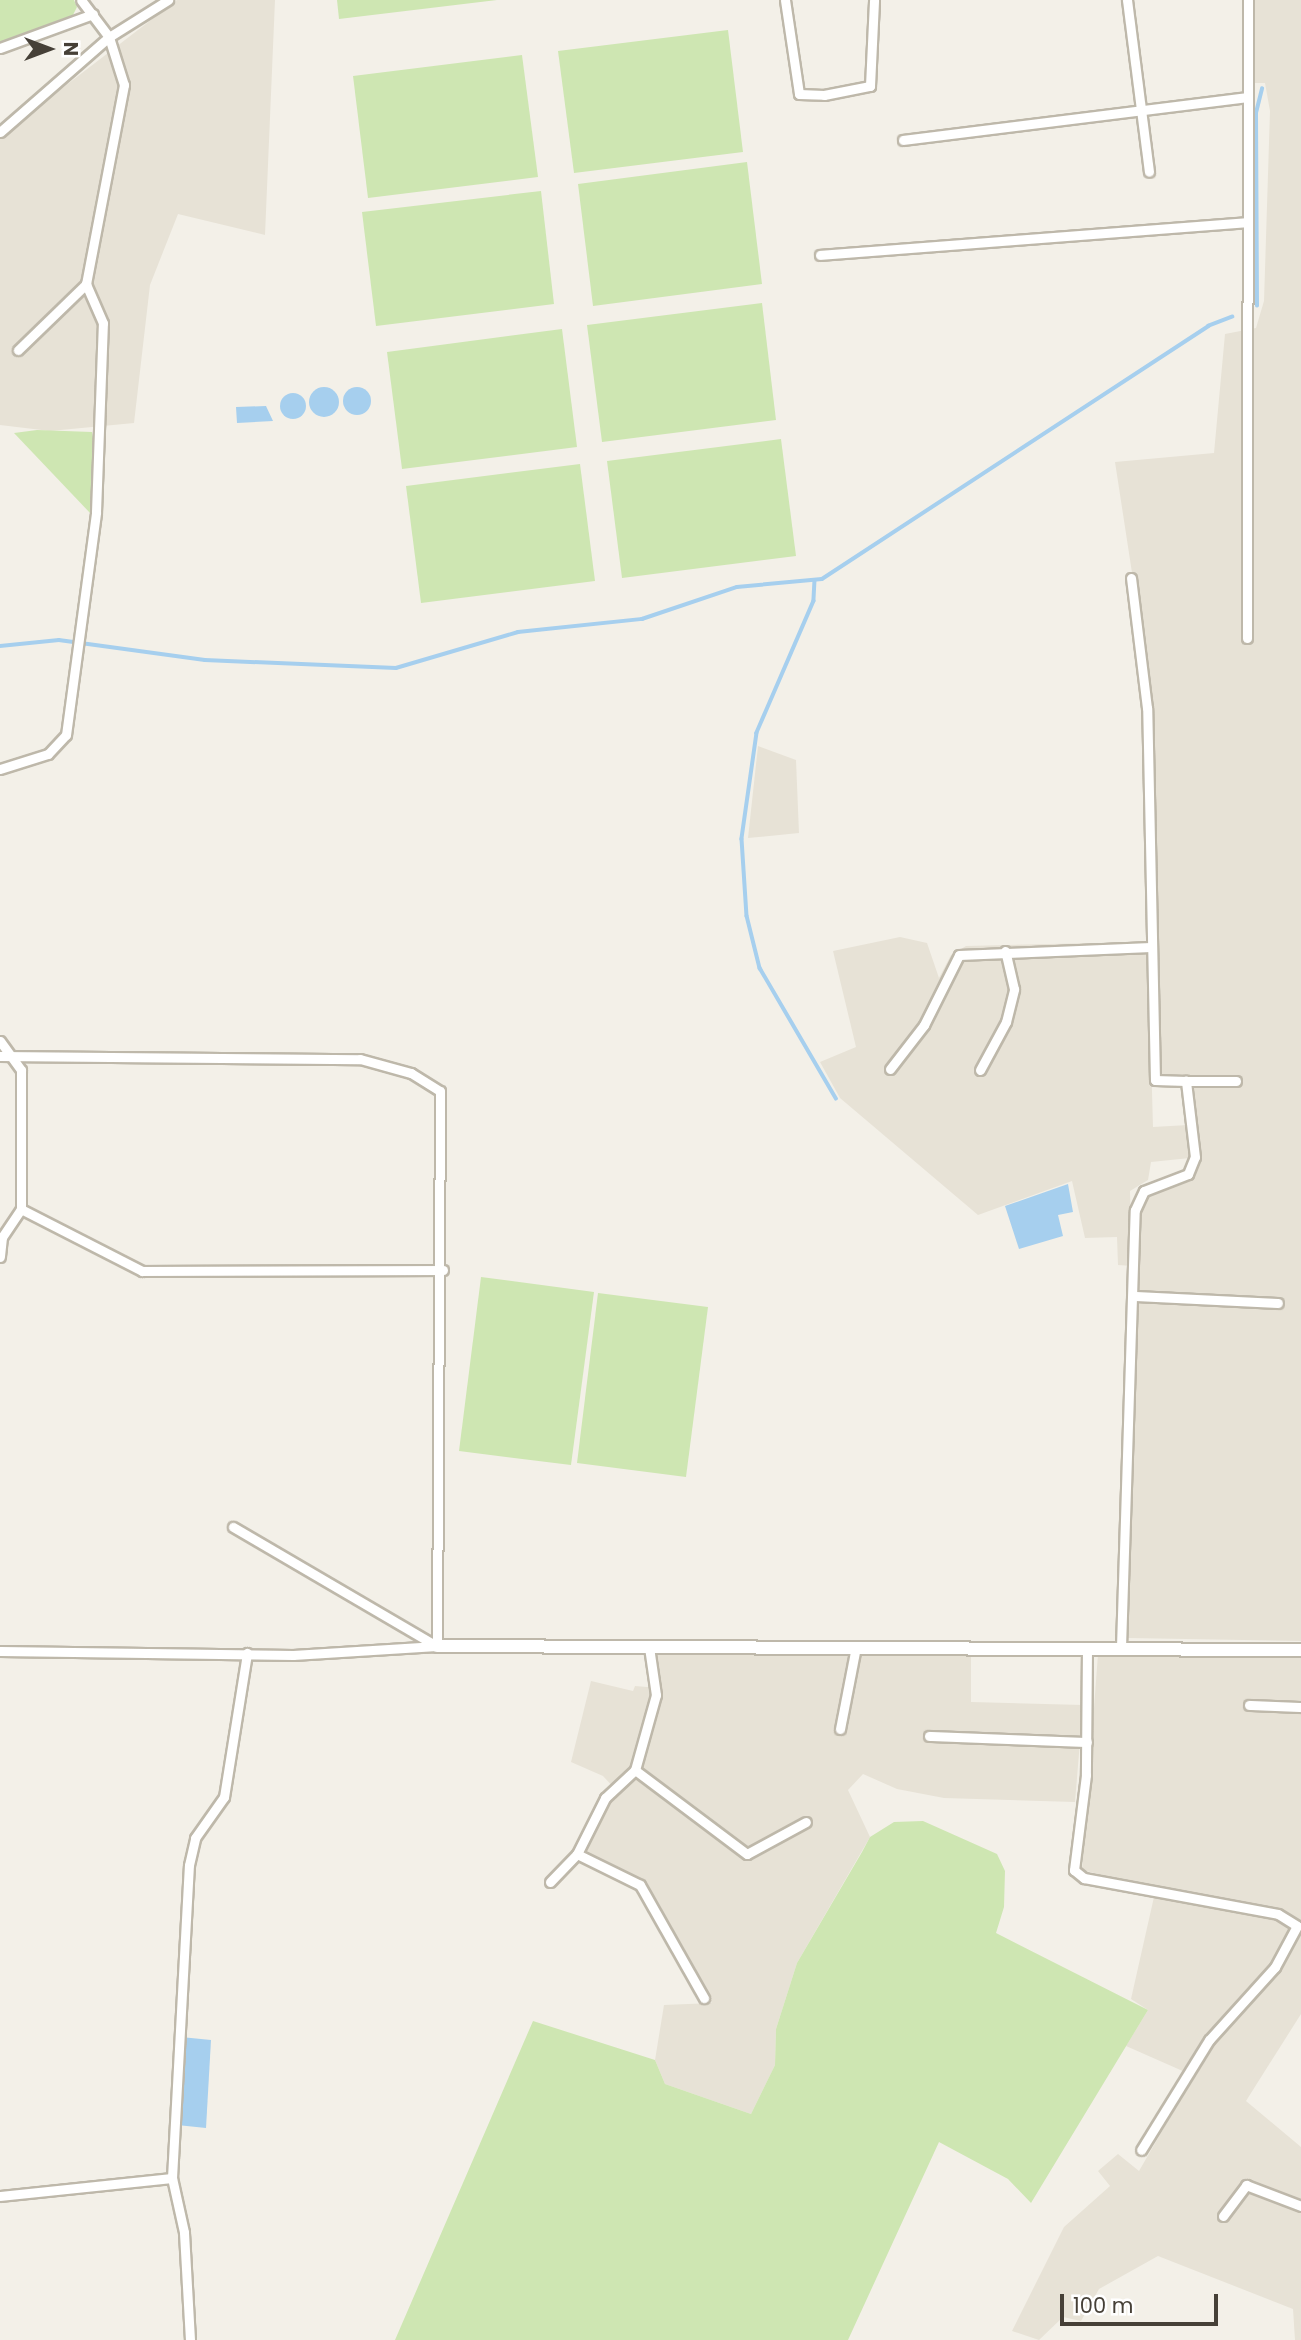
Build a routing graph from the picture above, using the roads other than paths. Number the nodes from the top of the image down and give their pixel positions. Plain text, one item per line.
1 (81, 0) edge
2 (169, 0) edge
3 (785, 0) edge
4 (874, 0) edge
5 (1127, 0) edge
6 (1248, 0) edge
7 (93, 14) junction
8 (109, 37) junction
9 (0, 48) edge
10 (1247, 97) junction
11 (1142, 107) junction
12 (0, 132) edge
13 (903, 140) dead end
14 (1149, 172) dead end
15 (1248, 222) junction
16 (821, 255) dead end
17 (86, 284) junction
18 (18, 350) dead end
19 (1131, 578) dead end
20 (1247, 638) dead end
21 (0, 769) edge
22 (1151, 947) junction
23 (1005, 951) junction
24 (0, 1041) edge
25 (0, 1056) edge
26 (13, 1056) junction
27 (890, 1069) dead end
28 (980, 1070) dead end
29 (1186, 1081) junction
30 (1236, 1081) dead end
31 (21, 1209) junction
32 (0, 1250) edge
33 (0, 1256) edge
34 (443, 1270) junction
35 (1135, 1296) junction
36 (1278, 1303) dead end
37 (233, 1527) dead end
38 (437, 1646) junction
39 (649, 1647) junction
40 (856, 1647) junction
41 (1121, 1647) junction
42 (1087, 1648) junction
43 (1301, 1650) edge
44 (0, 1651) edge
45 (247, 1653) junction
46 (1249, 1706) dead end
47 (1301, 1707) edge
48 (840, 1729) dead end
49 (929, 1736) dead end
50 (1087, 1742) junction
51 (635, 1770) junction
52 (806, 1822) dead end
53 (577, 1854) junction
54 (550, 1882) dead end
55 (704, 1998) dead end
56 (1141, 2150) dead end
57 (172, 2178) junction
58 (0, 2196) edge
59 (1301, 2206) edge
60 (1223, 2216) dead end
61 (190, 2340) edge

1 - 7 street
2 - 8 street
3 - 4 street
5 - 11 street
6 - 10 street
7 - 8 street
7 - 9 street
8 - 12 street
8 - 17 street
10 - 11 street
10 - 15 street
11 - 13 street
11 - 14 street
15 - 16 street
15 - 20 street
17 - 18 street
17 - 21 street
19 - 22 street
22 - 23 street
22 - 29 street
23 - 27 street
23 - 28 street
24 - 26 street
25 - 26 street
26 - 31 street
26 - 34 street
29 - 30 street
29 - 35 street
31 - 32 street
31 - 34 street
32 - 33 street
34 - 38 street
35 - 36 street
35 - 41 street
37 - 38 street
38 - 39 street
38 - 45 street
39 - 40 street
39 - 51 street
40 - 42 street
40 - 48 street
41 - 42 street
41 - 43 street
42 - 50 street
44 - 45 street
45 - 57 street
46 - 47 street
49 - 50 street
50 - 56 street
51 - 52 street
51 - 53 street
53 - 54 street
53 - 55 street
57 - 58 street
57 - 61 street
59 - 60 street

